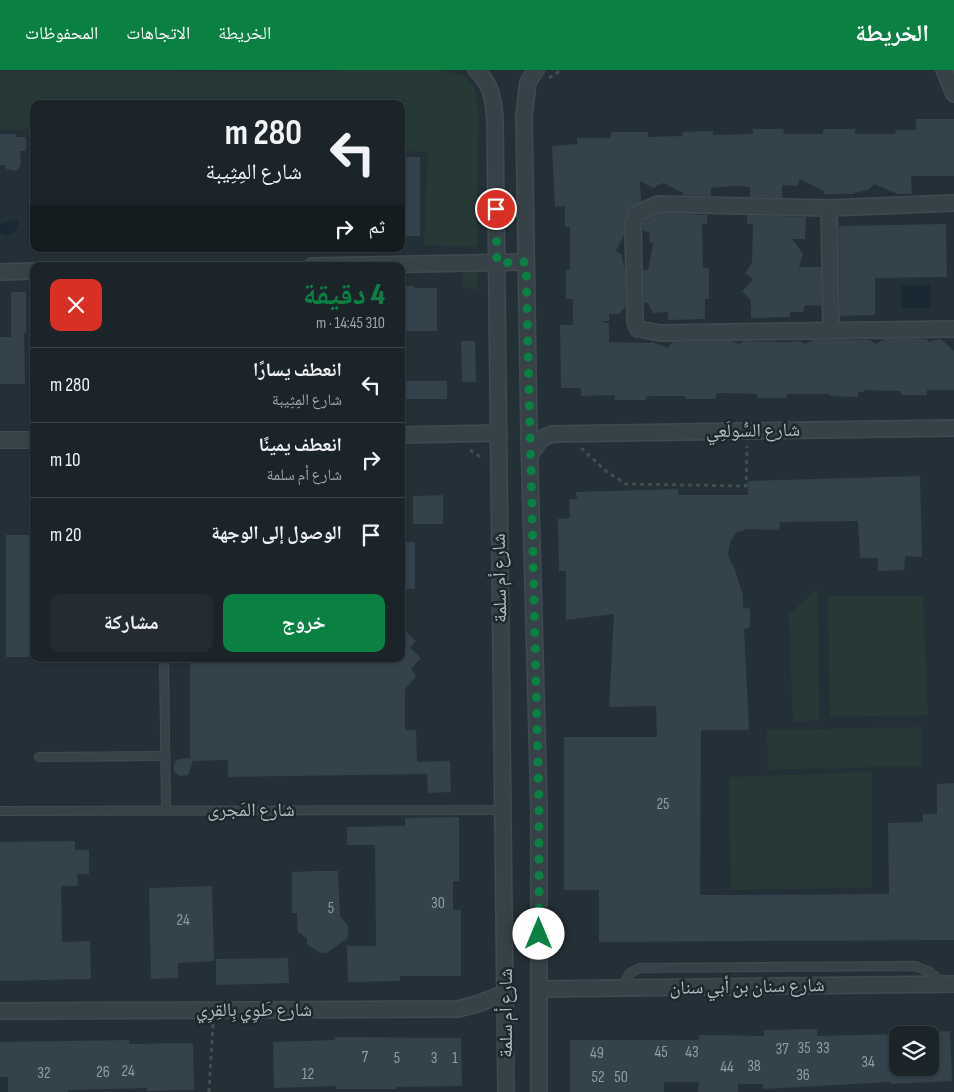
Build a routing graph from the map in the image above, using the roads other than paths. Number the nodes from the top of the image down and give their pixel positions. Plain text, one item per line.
1 (476, 70) edge
2 (944, 70) edge
3 (541, 76) edge
4 (954, 94) edge
5 (954, 204) edge
6 (830, 208) junction
7 (526, 262) junction
8 (497, 263) junction
9 (405, 264) edge
10 (0, 272) edge
11 (30, 272) edge
12 (954, 329) edge
13 (831, 330) junction
14 (529, 409) junction
15 (954, 428) edge
16 (500, 433) junction
17 (552, 434) junction
18 (405, 435) edge
19 (0, 440) edge
20 (30, 440) edge
21 (530, 455) junction
22 (164, 662) edge
23 (165, 756) junction
24 (39, 757) dead end
25 (166, 810) junction
26 (502, 810) junction
27 (0, 811) edge
28 (948, 984) edge
29 (539, 989) junction
30 (621, 989) junction
31 (506, 993) junction
32 (0, 1011) edge
33 (506, 1092) edge
34 (539, 1092) edge

1 - 8 street, شارع أم سلمة
2 - 4 street
3 - 7 street, شارع أم سلمة
5 - 6 street
6 - 13 street
6 - 13 street
7 - 8 street
7 - 14 street, شارع أم سلمة
8 - 9 street
8 - 16 street, شارع أم سلمة
10 - 11 street
12 - 13 street
14 - 17 street
14 - 21 street, شارع أم سلمة
15 - 17 street, شارع السُّولَعِي
16 - 18 street
16 - 26 street, شارع أم سلمة
17 - 21 street
19 - 20 street
21 - 29 street, شارع أم سلمة
22 - 23 lane
23 - 24 lane
23 - 25 lane
25 - 26 lane, شارع المَجرى
25 - 27 lane, شارع المَجرى
26 - 31 street, شارع أم سلمة
28 - 30 street, شارع سنان بن أبي سنان
28 - 30 lane
29 - 30 street, شارع سنان بن أبي سنان
29 - 34 street, شارع أم سلمة
31 - 32 street, شارع طَوِي بِالقِرِي
31 - 33 street, شارع أم سلمة

